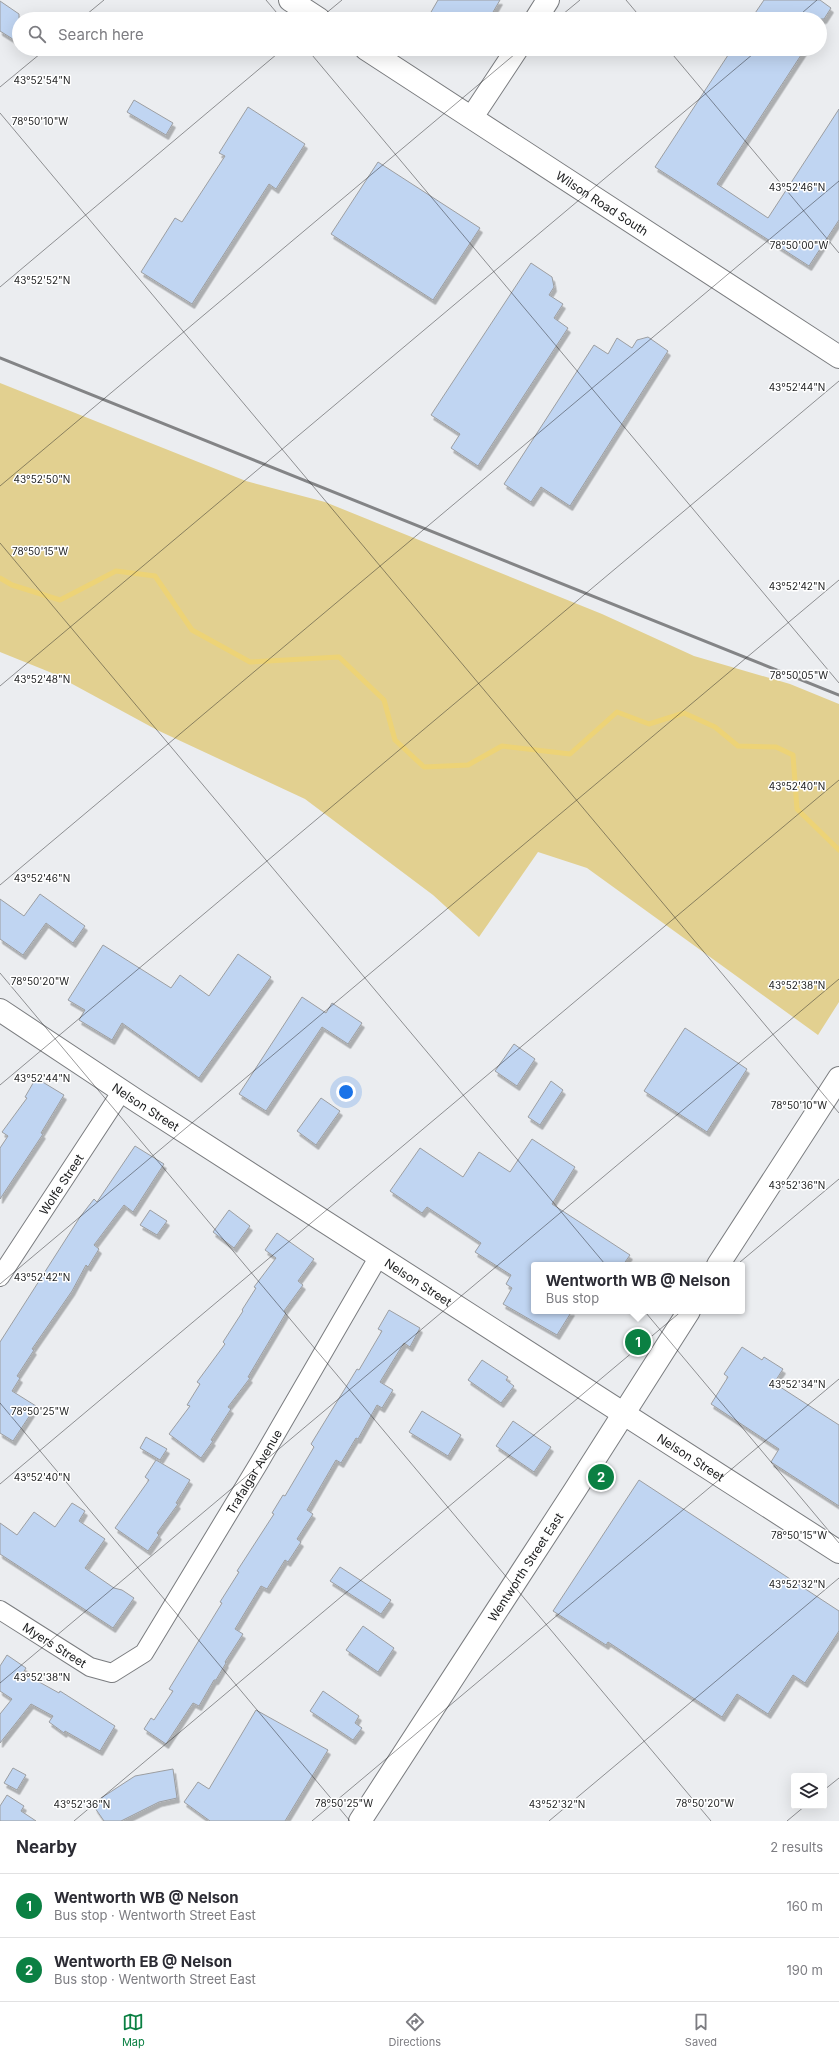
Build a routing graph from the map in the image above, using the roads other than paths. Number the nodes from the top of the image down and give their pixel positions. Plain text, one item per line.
1 (290, 0) edge
2 (548, 0) edge
3 (308, 12) edge
4 (540, 12) edge
5 (377, 56) edge
6 (511, 56) edge
7 (472, 117) junction
8 (839, 357) edge
9 (0, 1010) edge
10 (839, 1078) edge
11 (122, 1090) junction
12 (379, 1256) junction
13 (720, 1262) edge
14 (0, 1277) edge
15 (687, 1314) edge
16 (622, 1414) junction
17 (839, 1552) edge
18 (0, 1610) edge
19 (112, 1673) joint
20 (360, 1821) edge

1 - 3 street
2 - 4 street
5 - 7 street, Wilson Road South
6 - 7 street
7 - 8 street, Wilson Road South
9 - 11 street, Nelson Street
10 - 13 street
11 - 12 street, Nelson Street
11 - 14 street, Wolfe Street
12 - 16 street, Nelson Street
12 - 19 street, Trafalgar Avenue
15 - 16 street, Wentworth Street East
16 - 17 street, Nelson Street
16 - 20 street, Wentworth Street East
18 - 19 street, Myers Street

